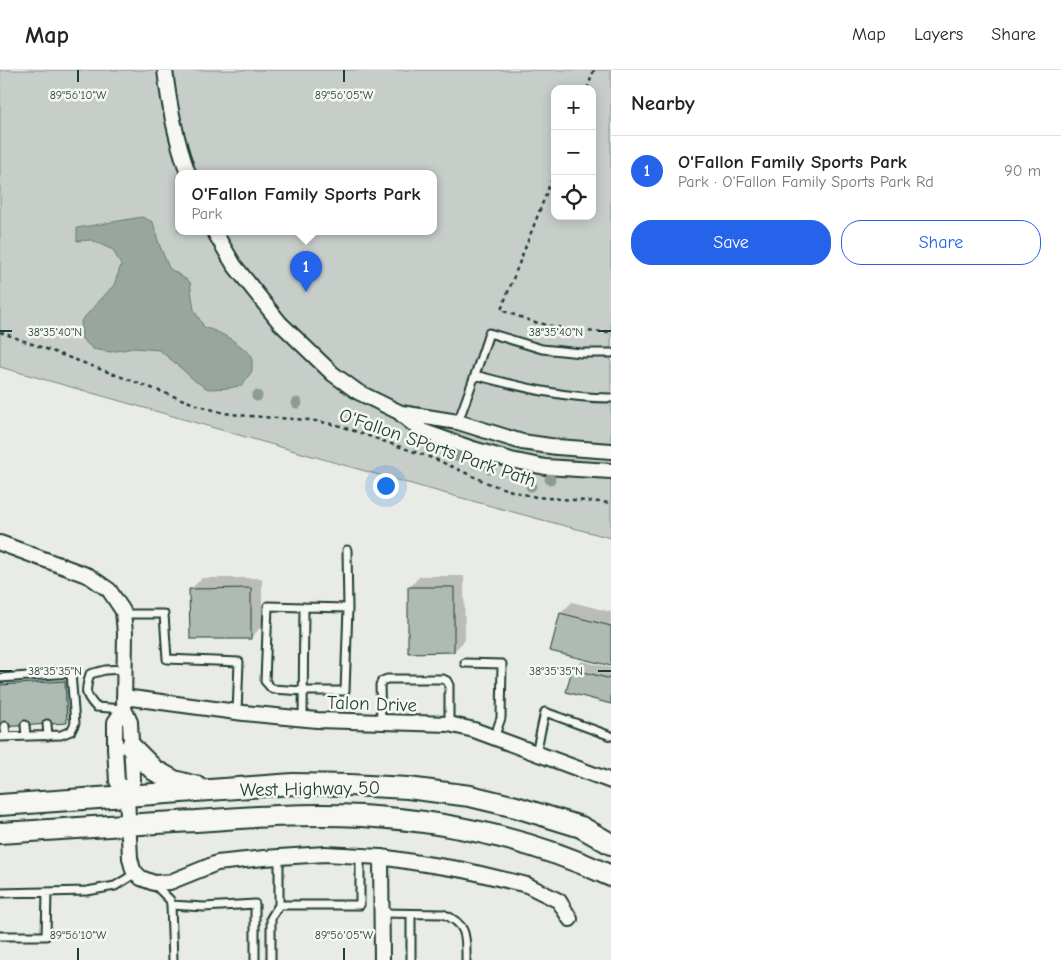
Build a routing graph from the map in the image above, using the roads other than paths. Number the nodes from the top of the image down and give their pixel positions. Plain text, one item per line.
1 (165, 70) edge
2 (187, 170) edge
3 (216, 235) edge
4 (611, 353) edge
5 (475, 375) junction
6 (611, 398) edge
7 (401, 413) junction
8 (458, 422) junction
9 (611, 451) edge
10 (611, 471) edge
11 (0, 543) edge
12 (348, 550) dead end
13 (304, 607) junction
14 (348, 608) junction
15 (123, 614) junction
16 (464, 663) dead end
17 (125, 669) junction
18 (1, 680) edge
19 (86, 689) junction
20 (73, 690) junction
21 (304, 691) junction
22 (124, 703) junction
23 (237, 712) junction
24 (303, 718) junction
25 (381, 721) junction
26 (47, 724) dead end
27 (449, 724) junction
28 (25, 725) dead end
29 (5, 726) dead end
30 (26, 736) junction
31 (48, 736) junction
32 (611, 736) edge
33 (3, 737) edge
34 (494, 738) junction
35 (131, 747) junction
36 (536, 753) junction
37 (611, 781) edge
38 (208, 790) junction
39 (127, 796) junction
40 (0, 805) edge
41 (128, 825) junction
42 (581, 827) junction
43 (611, 830) edge
44 (0, 833) edge
45 (611, 844) edge
46 (360, 856) junction
47 (278, 857) junction
48 (381, 857) junction
49 (136, 873) junction
50 (611, 876) edge
51 (154, 883) junction
52 (0, 892) edge
53 (47, 893) junction
54 (172, 905) junction
55 (279, 905) junction
56 (381, 913) junction
57 (411, 914) junction
58 (570, 919) dead end
59 (0, 936) edge
60 (173, 960) edge
61 (255, 960) edge
62 (271, 960) edge
63 (382, 960) edge
64 (411, 960) edge
65 (466, 960) edge

1 - 2 street
3 - 7 street
4 - 5 lane
5 - 6 lane
5 - 8 lane
7 - 8 street
7 - 10 street
8 - 9 street
11 - 15 street
12 - 14 lane
13 - 14 lane
13 - 21 lane
13 - 21 lane
14 - 21 lane
15 - 17 street
15 - 23 lane
16 - 34 lane
17 - 19 lane
17 - 22 street
18 - 20 lane
19 - 20 lane
19 - 22 lane
20 - 31 lane
21 - 24 lane
22 - 23 street, Talon Drive
22 - 35 street
22 - 39 street
23 - 24 street, Talon Drive
24 - 25 street, Talon Drive
25 - 27 street, Talon Drive
25 - 27 lane
26 - 31 lane
27 - 34 street, Talon Drive
28 - 30 lane
29 - 33 lane
30 - 31 lane
30 - 33 lane
32 - 36 lane
34 - 36 street, Talon Drive
35 - 38 main road
35 - 39 street
36 - 37 street, Talon Drive
38 - 39 main road, West Highway 50
38 - 42 main road, West Highway 50
39 - 40 main road, West Highway 50
39 - 41 street
41 - 44 main road, West Highway 50
41 - 49 street
41 - 50 main road, West Highway 50
42 - 43 main road
42 - 45 main road, West Highway 50
46 - 47 street
46 - 48 street
46 - 55 lane
47 - 51 street
47 - 55 lane
48 - 56 street
48 - 58 street
49 - 51 street
49 - 53 lane
51 - 54 lane
52 - 53 lane
53 - 59 lane
54 - 60 lane
54 - 61 lane
55 - 62 lane
56 - 57 lane
56 - 63 street
57 - 64 lane
57 - 65 lane

